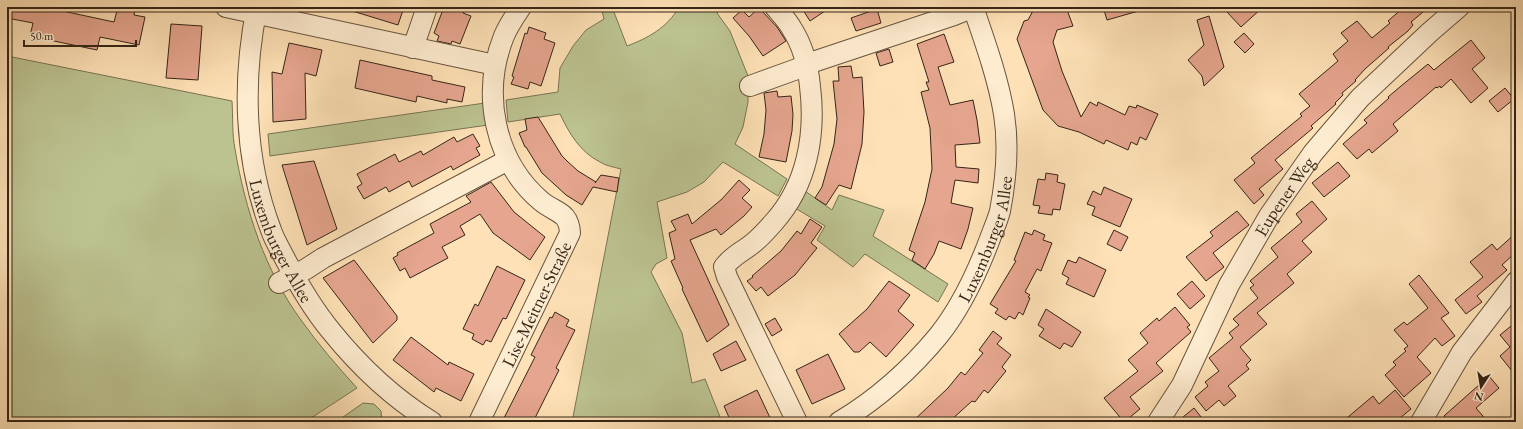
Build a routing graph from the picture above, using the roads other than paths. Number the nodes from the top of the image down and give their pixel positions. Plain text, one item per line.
1 (226, 7) edge
2 (427, 7) edge
3 (521, 7) edge
4 (775, 7) edge
5 (973, 7) edge
6 (1459, 7) edge
7 (257, 10) edge
8 (413, 48) junction
9 (807, 64) junction
10 (495, 65) junction
11 (750, 86) dead end
12 (508, 160) junction
13 (286, 279) junction
14 (1516, 282) edge
15 (408, 416) edge
16 (432, 422) edge
17 (479, 422) edge
18 (797, 422) edge
19 (839, 422) edge
20 (1158, 422) edge
21 (1421, 422) edge

1 - 7 street
2 - 8 street
3 - 10 street, Lise-Meitner-Straße
4 - 9 street
5 - 9 street
5 - 19 street, Luxemburger Allee
6 - 20 street, Eupener Weg
7 - 8 street
7 - 13 street, Luxemburger Allee
8 - 10 street
9 - 11 street
9 - 18 street
10 - 12 street, Lise-Meitner-Straße
12 - 13 street
12 - 17 street, Lise-Meitner-Straße
13 - 15 street, Luxemburger Allee
14 - 21 street
15 - 16 street, Luxemburger Allee

